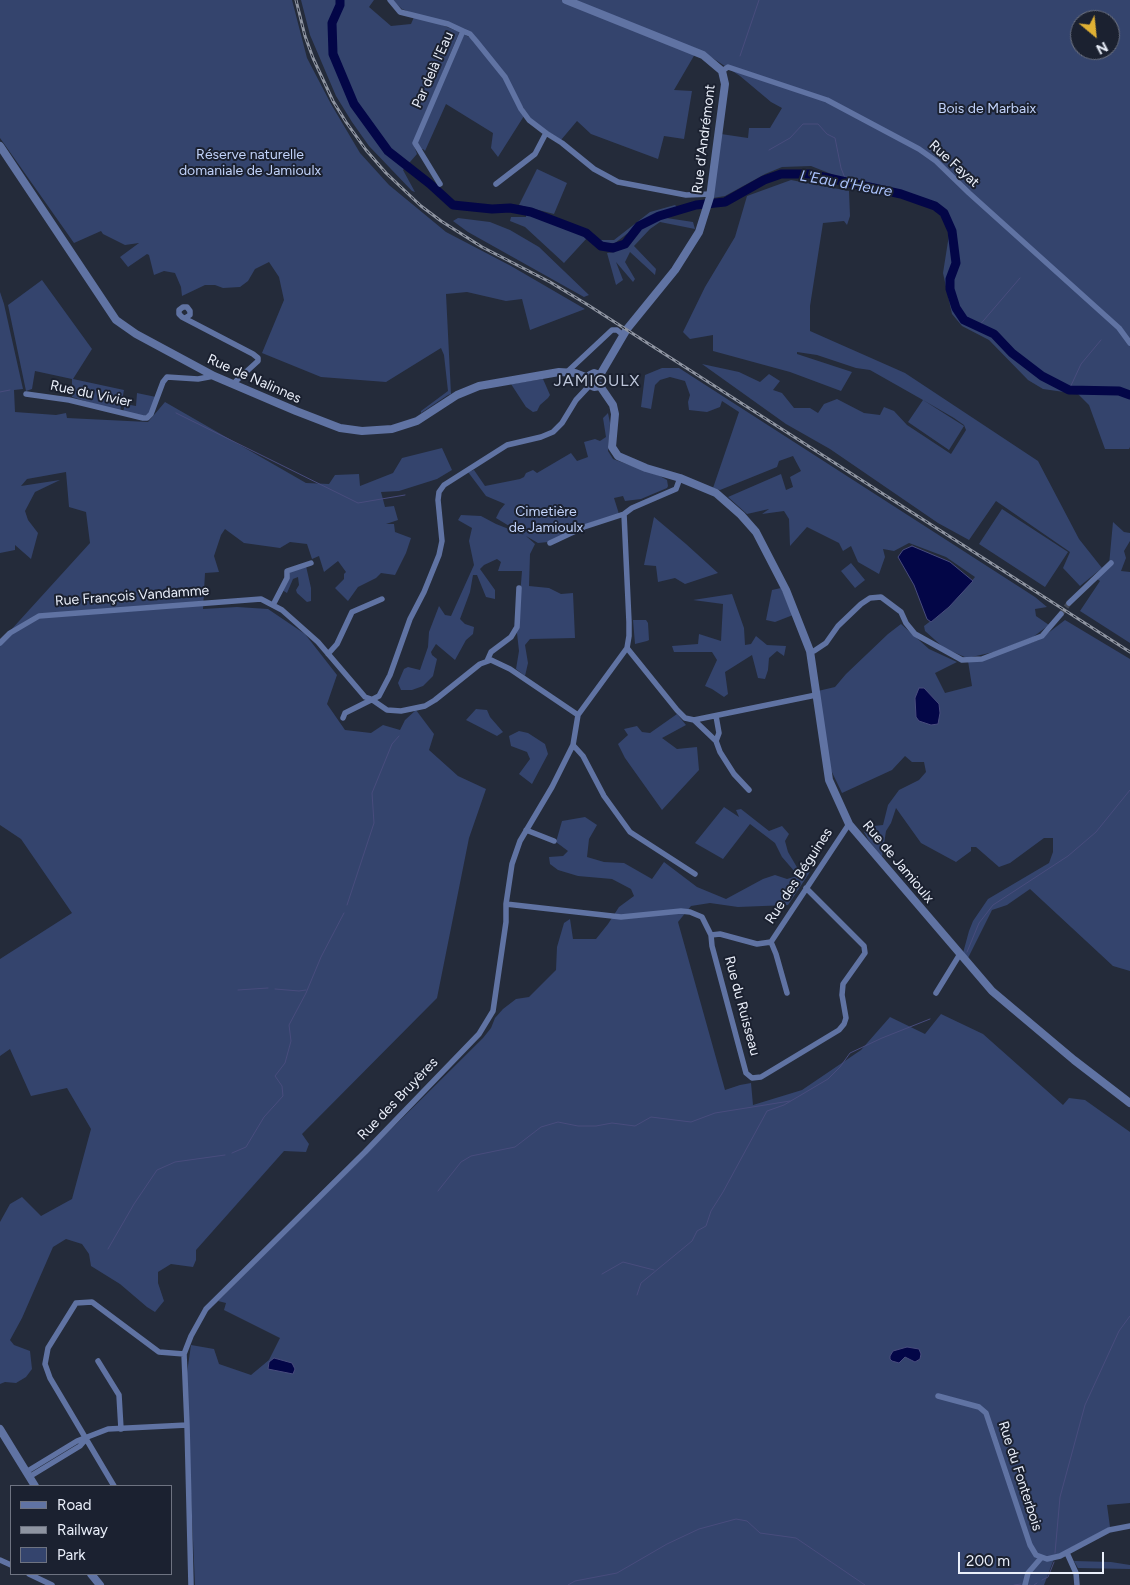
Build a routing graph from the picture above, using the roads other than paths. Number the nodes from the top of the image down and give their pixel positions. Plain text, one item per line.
1 (390, 0) edge
2 (566, 0) edge
3 (463, 31) junction
4 (722, 71) junction
5 (546, 133) junction
6 (0, 146) edge
7 (440, 184) dead end
8 (496, 184) dead end
9 (710, 196) junction
10 (185, 318) dead end
11 (623, 335) junction
12 (1130, 343) edge
13 (566, 373) junction
14 (600, 375) junction
15 (214, 376) junction
16 (589, 382) junction
17 (234, 385) junction
18 (600, 386) junction
19 (26, 394) dead end
20 (680, 478) junction
21 (624, 514) junction
22 (550, 543) dead end
23 (311, 563) dead end
24 (1111, 563) dead end
25 (519, 588) dead end
26 (382, 599) dead end
27 (1069, 603) tunnel mouth
28 (273, 605) junction
29 (1062, 614) tunnel mouth
30 (0, 644) edge
31 (627, 648) junction
32 (810, 651) junction
33 (328, 654) junction
34 (487, 662) junction
35 (816, 695) junction
36 (371, 699) junction
37 (578, 715) junction
38 (716, 716) junction
39 (343, 718) dead end
40 (694, 720) junction
41 (716, 741) junction
42 (573, 745) junction
43 (749, 790) dead end
44 (849, 824) junction
45 (526, 830) junction
46 (554, 841) dead end
47 (695, 874) dead end
48 (806, 888) junction
49 (506, 904) junction
50 (712, 934) junction
51 (771, 942) junction
52 (960, 954) junction
53 (787, 993) dead end
54 (936, 993) dead end
55 (1130, 1103) edge
56 (184, 1354) junction
57 (98, 1360) dead end
58 (938, 1396) dead end
59 (187, 1425) junction
60 (0, 1429) edge
61 (121, 1429) junction
62 (86, 1439) junction
63 (27, 1474) junction
64 (34, 1485) edge
65 (113, 1485) edge
66 (1130, 1526) edge
67 (1067, 1553) junction
68 (1041, 1558) junction
69 (31, 1575) edge
70 (91, 1575) edge
71 (52, 1585) edge
72 (100, 1585) edge
73 (191, 1585) edge
74 (1025, 1585) edge
75 (1077, 1585) edge

1 - 3 street
2 - 4 street, Rue d'Andrémont
3 - 5 street, Par delà l'Eau
3 - 7 street, Par delà l'Eau
4 - 9 street, Rue d'Andrémont
4 - 12 street, Rue Fayat
5 - 8 street
5 - 9 street, Par delà l'Eau
6 - 15 street, Rue de Nalinnes
9 - 11 street, Rue d'Andrémont
10 - 17 street
11 - 13 street
11 - 14 street, Rue d'Andrémont
13 - 16 street, Rue de Nalinnes
13 - 17 street, Rue de Nalinnes
14 - 16 street
14 - 18 street
15 - 17 street, Rue de Nalinnes
15 - 19 street, Rue du Vivier
16 - 18 street
16 - 36 street
18 - 20 street, Rue de Jamioulx
20 - 21 street
20 - 32 street, Rue de Jamioulx
21 - 22 street
21 - 31 street
23 - 28 street
24 - 27 street
25 - 34 street, Rue François Vandamme
26 - 33 street
28 - 30 street, Rue François Vandamme
28 - 33 street, Rue François Vandamme
29 - 32 street
31 - 37 street, Rue des Bruyères
31 - 40 street
32 - 35 street, Rue de Jamioulx
33 - 36 street, Rue François Vandamme
34 - 36 street, Rue François Vandamme
34 - 37 street
35 - 38 street
35 - 44 street, Rue de Jamioulx
36 - 39 street
37 - 42 street, Rue des Bruyères
38 - 40 street
38 - 41 street
40 - 41 street
41 - 43 street
42 - 45 street, Rue des Bruyères
42 - 47 street
44 - 48 street, Rue des Béguines
44 - 52 street, Rue de Jamioulx
45 - 46 street
45 - 49 street, Rue des Bruyères
48 - 50 street, Rue du Ruisseau
48 - 51 street, Rue des Béguines
49 - 50 street
49 - 56 street, Rue des Bruyères
50 - 51 street, Rue des Béguines
51 - 53 street
52 - 54 street
52 - 55 street, Rue de Jamioulx
56 - 59 street
56 - 62 street
57 - 61 street
58 - 68 street, Rue du Fonterbois
59 - 61 street
59 - 73 street
60 - 63 street
61 - 62 street
62 - 63 street
62 - 65 street
63 - 64 street
66 - 67 street
67 - 68 street
67 - 75 street
68 - 74 street
69 - 71 street
70 - 72 street

